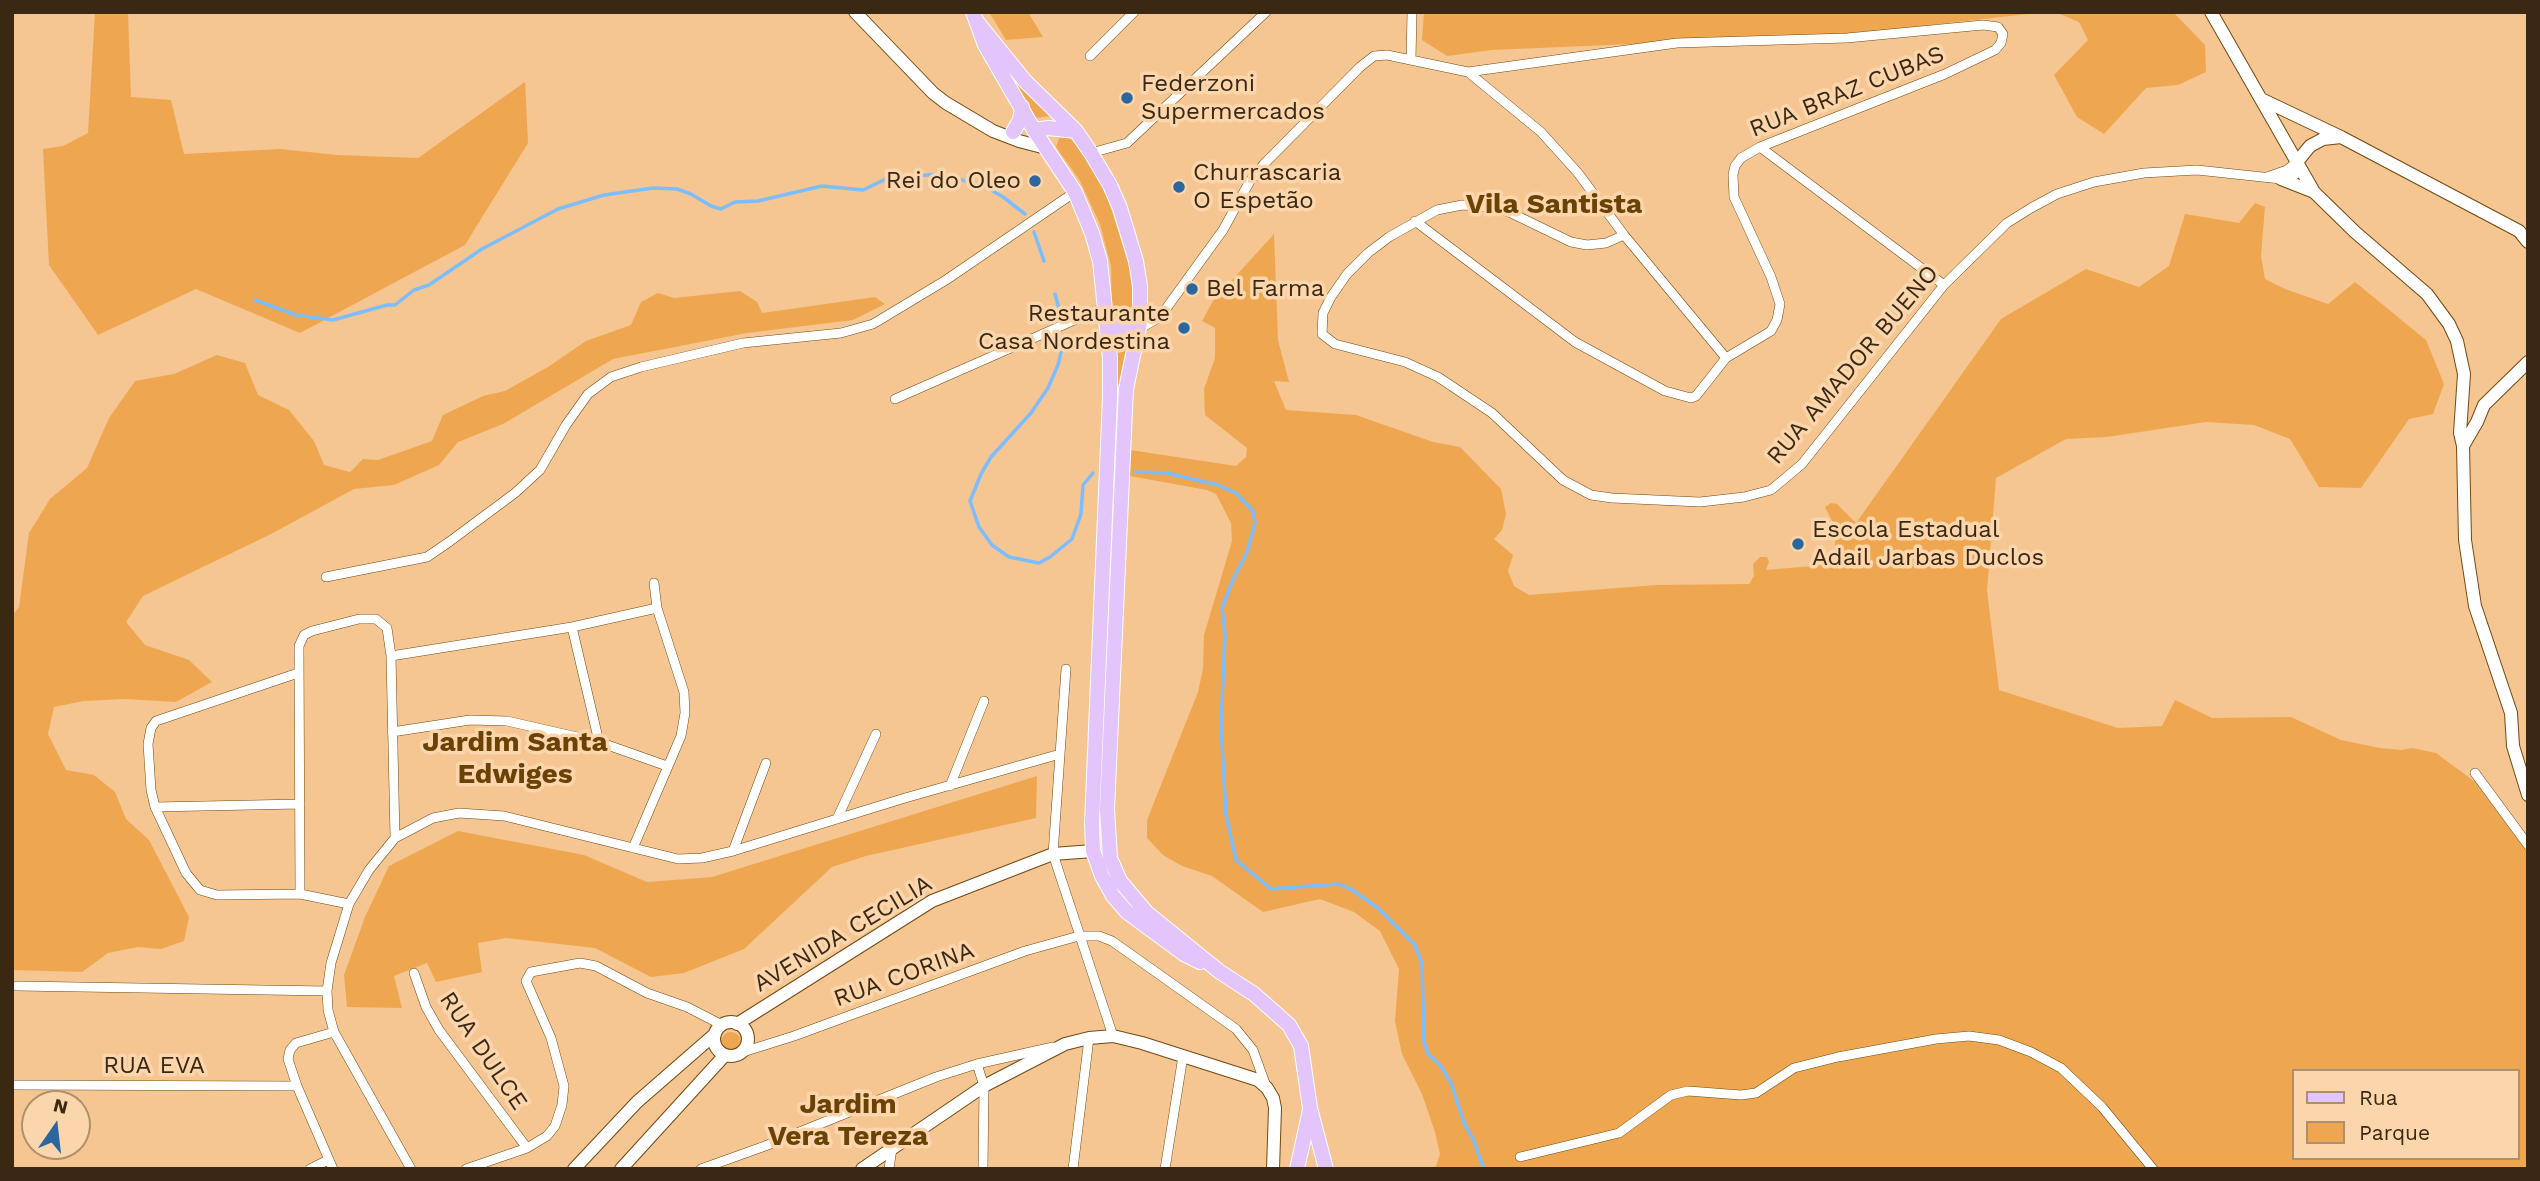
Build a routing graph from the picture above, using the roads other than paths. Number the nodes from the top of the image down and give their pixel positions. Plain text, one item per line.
1 (855, 12) edge
2 (1134, 12) edge
3 (1266, 12) edge
4 (1412, 12) edge
5 (2211, 12) edge
6 (975, 17) edge
7 (1090, 56) dead end
8 (1411, 60) junction
9 (1468, 72) junction
10 (2261, 99) junction
11 (1022, 107) junction
12 (1034, 130) junction
13 (993, 131) junction
14 (1069, 131) junction
15 (1013, 132) junction
16 (2341, 137) junction
17 (1760, 147) junction
18 (1046, 148) junction
19 (1091, 153) junction
20 (2299, 166) junction
21 (2266, 177) junction
22 (2281, 179) junction
23 (1075, 192) junction
24 (2314, 192) junction
25 (1415, 221) junction
26 (1624, 235) junction
27 (2525, 237) edge
28 (1944, 285) junction
29 (1104, 307) junction
30 (1106, 323) junction
31 (1139, 329) junction
32 (1726, 358) junction
33 (2528, 362) edge
34 (895, 399) dead end
35 (2463, 400) junction
36 (2484, 405) junction
37 (2463, 446) junction
38 (326, 578) dead end
39 (654, 583) dead end
40 (657, 608) junction
41 (572, 627) junction
42 (391, 656) junction
43 (1066, 669) dead end
44 (298, 673) junction
45 (984, 701) dead end
46 (393, 732) junction
47 (876, 734) dead end
48 (599, 742) junction
49 (1060, 754) junction
50 (766, 764) dead end
51 (667, 766) junction
52 (2475, 773) dead end
53 (950, 786) junction
54 (2528, 795) edge
55 (300, 804) junction
56 (155, 807) junction
57 (837, 819) junction
58 (395, 838) junction
59 (2528, 845) edge
60 (633, 848) junction
61 (733, 851) junction
62 (1093, 851) junction
63 (1053, 854) junction
64 (300, 894) junction
65 (348, 904) junction
66 (1079, 936) junction
67 (1220, 972) junction
68 (414, 973) dead end
69 (17, 986) dead end
70 (327, 991) junction
71 (737, 1024) junction
72 (719, 1030) junction
73 (334, 1032) junction
74 (1113, 1036) junction
75 (1089, 1038) junction
76 (1065, 1044) junction
77 (743, 1052) junction
78 (725, 1055) junction
79 (1183, 1056) junction
80 (978, 1063) junction
81 (12, 1084) edge
82 (296, 1086) junction
83 (984, 1086) junction
84 (1267, 1088) junction
85 (1310, 1108) junction
86 (527, 1148) junction
87 (892, 1148) junction
88 (1520, 1157) dead end
89 (330, 1165) edge
90 (310, 1169) edge
91 (411, 1169) edge
92 (467, 1169) edge
93 (575, 1169) edge
94 (621, 1169) edge
95 (701, 1169) edge
96 (862, 1169) edge
97 (889, 1169) edge
98 (983, 1169) edge
99 (1073, 1169) edge
100 (1165, 1169) edge
101 (1273, 1169) edge
102 (1297, 1169) edge
103 (1326, 1169) edge
104 (2153, 1169) edge

1 - 13 street
2 - 7 street
3 - 19 street
4 - 8 street
5 - 10 street
6 - 11 main road
6 - 14 main road
8 - 9 street
8 - 31 street
9 - 17 street, RUA BRAZ CUBAS
9 - 26 street
10 - 16 street
10 - 20 street
11 - 12 main road
11 - 15 main road
12 - 14 main road
12 - 15 street
12 - 18 main road
13 - 15 street
13 - 18 street
14 - 18 main road
14 - 19 main road
16 - 20 street
16 - 27 street
17 - 28 street
17 - 32 street, RUA BRAZ CUBAS
18 - 23 main road
19 - 31 main road
20 - 21 street
20 - 22 street
20 - 24 street
21 - 22 street, RUA AMADOR BUENO
21 - 28 street, RUA AMADOR BUENO
22 - 24 street
23 - 29 main road
23 - 38 street
24 - 35 street
25 - 26 street, RUA AMADOR BUENO
25 - 28 street, RUA AMADOR BUENO
25 - 32 street
26 - 32 street
29 - 30 main road
29 - 34 street
30 - 31 main road
30 - 62 main road
31 - 67 main road
33 - 36 street
35 - 36 street
35 - 37 street
36 - 37 street
37 - 54 street
39 - 40 street
40 - 41 street
40 - 51 street
41 - 42 street
41 - 48 street
42 - 44 street
42 - 46 street
43 - 49 street
44 - 55 street
44 - 56 street
45 - 53 street
46 - 48 street
46 - 58 street
47 - 57 street
48 - 51 street
49 - 53 street
49 - 63 street
50 - 61 street
51 - 60 street
52 - 59 street
53 - 57 street
55 - 56 street
55 - 64 street
56 - 64 street
57 - 61 street
58 - 60 street
58 - 65 street
60 - 61 street
62 - 63 street, AVENIDA CECILIA
62 - 67 main road
63 - 66 street
63 - 71 street, AVENIDA CECILIA
64 - 65 street
65 - 70 street
66 - 74 street
66 - 77 street, RUA CORINA
66 - 84 street
67 - 85 main road
68 - 86 street, RUA DULCE
69 - 70 street
70 - 73 street
71 - 72 street
71 - 77 street
72 - 78 street
72 - 86 street
72 - 93 street
73 - 82 street
73 - 91 street
74 - 75 street
74 - 79 street
75 - 76 street
75 - 99 street
76 - 80 street
76 - 83 street
77 - 78 street
78 - 94 street
79 - 84 street
79 - 100 street
80 - 83 street
80 - 95 street
81 - 82 street, RUA EVA
82 - 89 street
83 - 87 street
83 - 98 street
84 - 101 street
85 - 102 main road
85 - 103 main road
86 - 92 street
87 - 96 street
87 - 97 street
88 - 104 street
89 - 90 street

